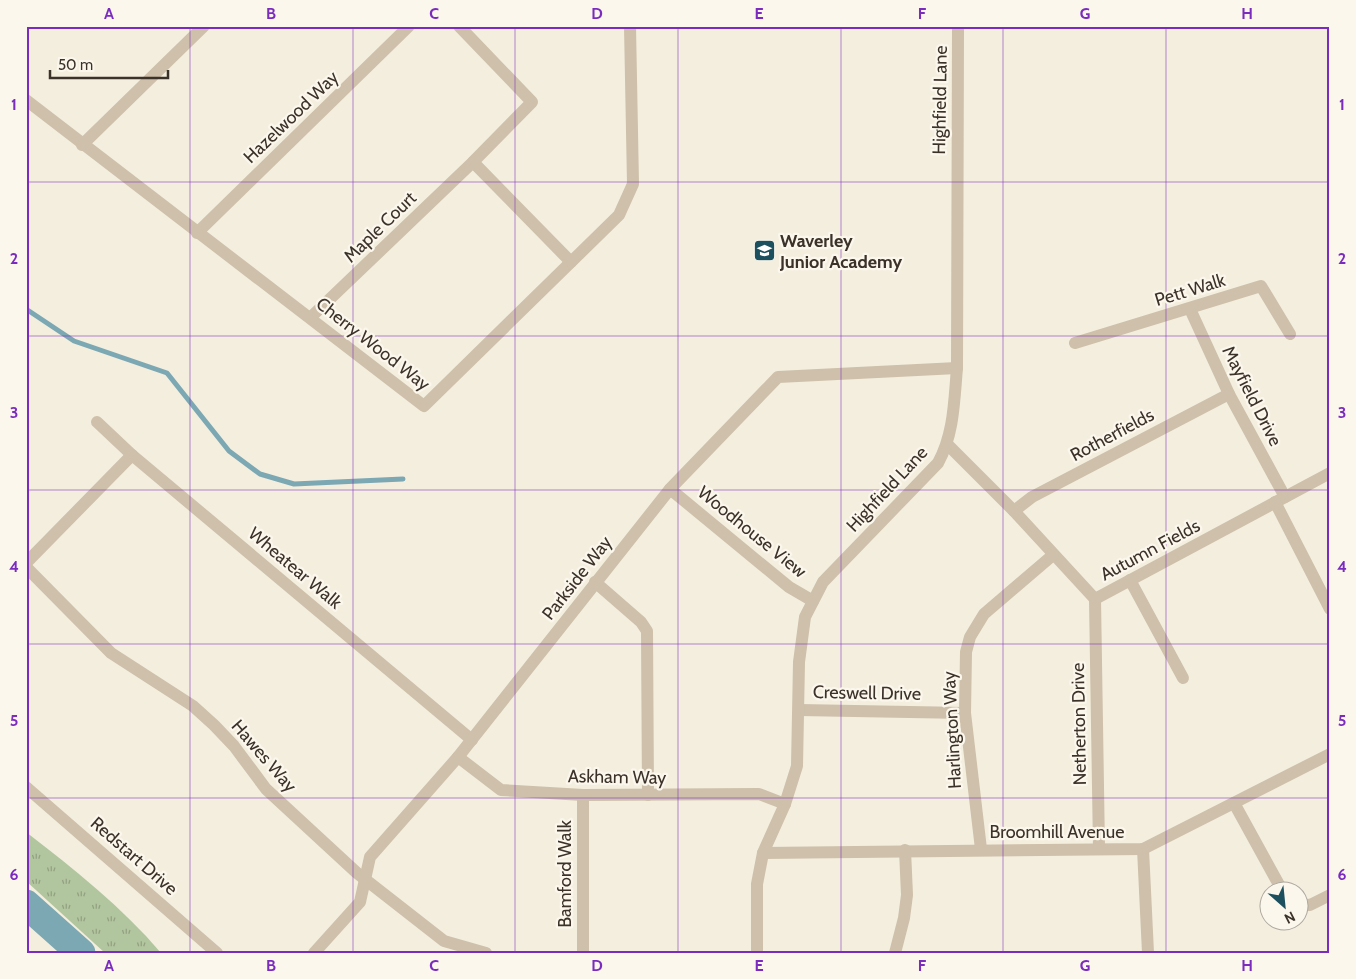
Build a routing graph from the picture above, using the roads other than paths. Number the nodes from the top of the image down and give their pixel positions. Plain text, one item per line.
1 (204, 26) edge
2 (409, 26) edge
3 (459, 26) edge
4 (630, 26) edge
5 (958, 26) edge
6 (26, 100) edge
7 (82, 145) junction
8 (473, 162) junction
9 (197, 233) junction
10 (571, 262) junction
11 (1190, 309) junction
12 (311, 317) junction
13 (1290, 334) dead end
14 (1075, 343) dead end
15 (957, 368) junction
16 (1229, 394) junction
17 (97, 422) dead end
18 (948, 445) junction
19 (132, 455) junction
20 (1330, 473) edge
21 (670, 488) junction
22 (1280, 499) junction
23 (1014, 511) junction
24 (1053, 555) junction
25 (26, 565) edge
26 (1130, 580) junction
27 (595, 582) junction
28 (1095, 600) junction
29 (813, 601) junction
30 (1330, 609) edge
31 (1182, 678) dead end
32 (798, 710) junction
33 (965, 713) junction
34 (472, 740) junction
35 (1330, 754) edge
36 (458, 757) junction
37 (26, 787) edge
38 (583, 795) junction
39 (648, 795) junction
40 (1234, 803) junction
41 (785, 804) junction
42 (1099, 849) junction
43 (1143, 849) junction
44 (905, 850) junction
45 (981, 850) junction
46 (763, 853) junction
47 (364, 879) junction
48 (1277, 882) edge
49 (1330, 895) edge
50 (1308, 905) edge
51 (217, 953) edge
52 (314, 953) edge
53 (486, 953) edge
54 (583, 953) edge
55 (757, 953) edge
56 (895, 953) edge
57 (1148, 953) edge

1 - 7 street
2 - 9 street, Hazelwood Way
3 - 8 street, Maple Court
4 - 10 street, Cherry Wood Way
5 - 15 street, Highfield Lane
6 - 7 street, Cherry Wood Way
7 - 9 street, Cherry Wood Way
8 - 10 street
8 - 12 street, Maple Court
9 - 12 street, Cherry Wood Way
10 - 12 street, Cherry Wood Way
11 - 13 street, Pett Walk
11 - 14 street, Pett Walk
11 - 16 street, Mayfield Drive
15 - 18 street, Highfield Lane
15 - 21 street, Parkside Way
16 - 22 street, Mayfield Drive
16 - 23 street, Rotherfields
17 - 19 street, Wheatear Walk
18 - 23 street, Autumn Fields
18 - 29 street, Highfield Lane
19 - 25 street
19 - 34 street, Wheatear Walk
20 - 22 street, Autumn Fields
21 - 27 street, Parkside Way
21 - 29 street, Woodhouse View
22 - 26 street, Autumn Fields
22 - 30 street, Mayfield Drive
23 - 24 street, Autumn Fields
24 - 28 street, Autumn Fields
24 - 33 street, Harlington Way
25 - 47 street, Hawes Way
26 - 28 street, Autumn Fields
26 - 31 street
27 - 34 street, Parkside Way
27 - 39 street
28 - 42 street, Netherton Drive
29 - 32 street, Highfield Lane
32 - 33 street, Creswell Drive
32 - 41 street, Highfield Lane
33 - 45 street, Harlington Way
34 - 36 street, Parkside Way
35 - 40 street, Broomhill Avenue
36 - 38 street, Askham Way
36 - 47 street, Parkside Way
37 - 51 street, Redstart Drive
38 - 39 street, Askham Way
38 - 54 street, Bamford Walk
39 - 41 street, Askham Way
40 - 43 street, Broomhill Avenue
40 - 48 street
41 - 46 street, Highfield Lane
42 - 43 street, Broomhill Avenue
42 - 45 street, Broomhill Avenue
43 - 57 street
44 - 45 street, Broomhill Avenue
44 - 46 street, Broomhill Avenue
44 - 56 street
46 - 55 street, Highfield Lane
47 - 52 street, Parkside Way
47 - 53 street, Hawes Way
49 - 50 street

